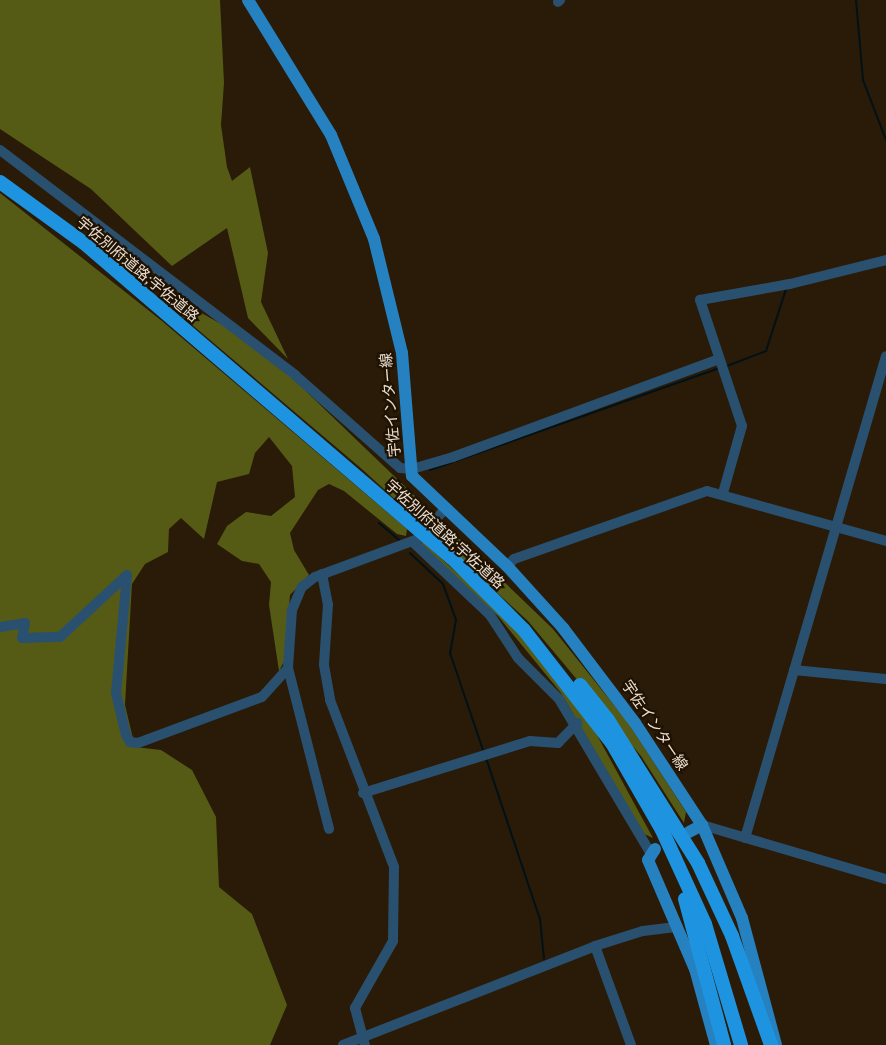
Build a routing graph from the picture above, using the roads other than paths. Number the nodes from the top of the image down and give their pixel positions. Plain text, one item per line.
1 (248, 0) edge
2 (0, 150) edge
3 (0, 182) edge
4 (886, 260) edge
5 (886, 356) edge
6 (719, 359) junction
7 (412, 469) junction
8 (723, 493) junction
9 (835, 526) junction
10 (886, 541) edge
11 (507, 566) junction
12 (322, 574) junction
13 (490, 595) junction
14 (0, 628) edge
15 (288, 668) junction
16 (794, 670) junction
17 (886, 679) edge
18 (577, 723) junction
19 (363, 793) junction
20 (702, 825) junction
21 (329, 829) dead end
22 (662, 830) junction
23 (689, 832) dead end
24 (745, 838) junction
25 (652, 851) joint
26 (886, 879) edge
27 (678, 927) junction
28 (595, 946) junction
29 (363, 1041) edge
30 (343, 1045) edge
31 (631, 1045) edge
32 (716, 1045) edge
33 (724, 1045) edge
34 (741, 1045) edge
35 (771, 1045) edge
36 (776, 1045) edge

1 - 7 main road, 宇佐インター線
2 - 7 street
3 - 13 highway, 宇佐別府道路;宇佐道路
4 - 6 street
5 - 9 street
6 - 7 street
6 - 8 street
7 - 11 main road, 宇佐インター線
8 - 9 street
8 - 11 street
9 - 10 street
9 - 16 street
11 - 20 main road, 宇佐インター線
12 - 15 street
12 - 18 street
12 - 19 street
13 - 22 highway, 宇佐別府道路;宇佐道路
13 - 35 highway
14 - 15 street
15 - 21 street
16 - 17 street
16 - 24 street
18 - 19 street
18 - 25 street
19 - 29 street
20 - 23 main road
20 - 24 street
20 - 36 main road, 宇佐インター線
22 - 33 highway
22 - 34 highway, 宇佐別府道路;宇佐道路
24 - 26 street
25 - 27 main road
27 - 28 street
27 - 32 main road
28 - 29 street
28 - 31 street
29 - 30 street

